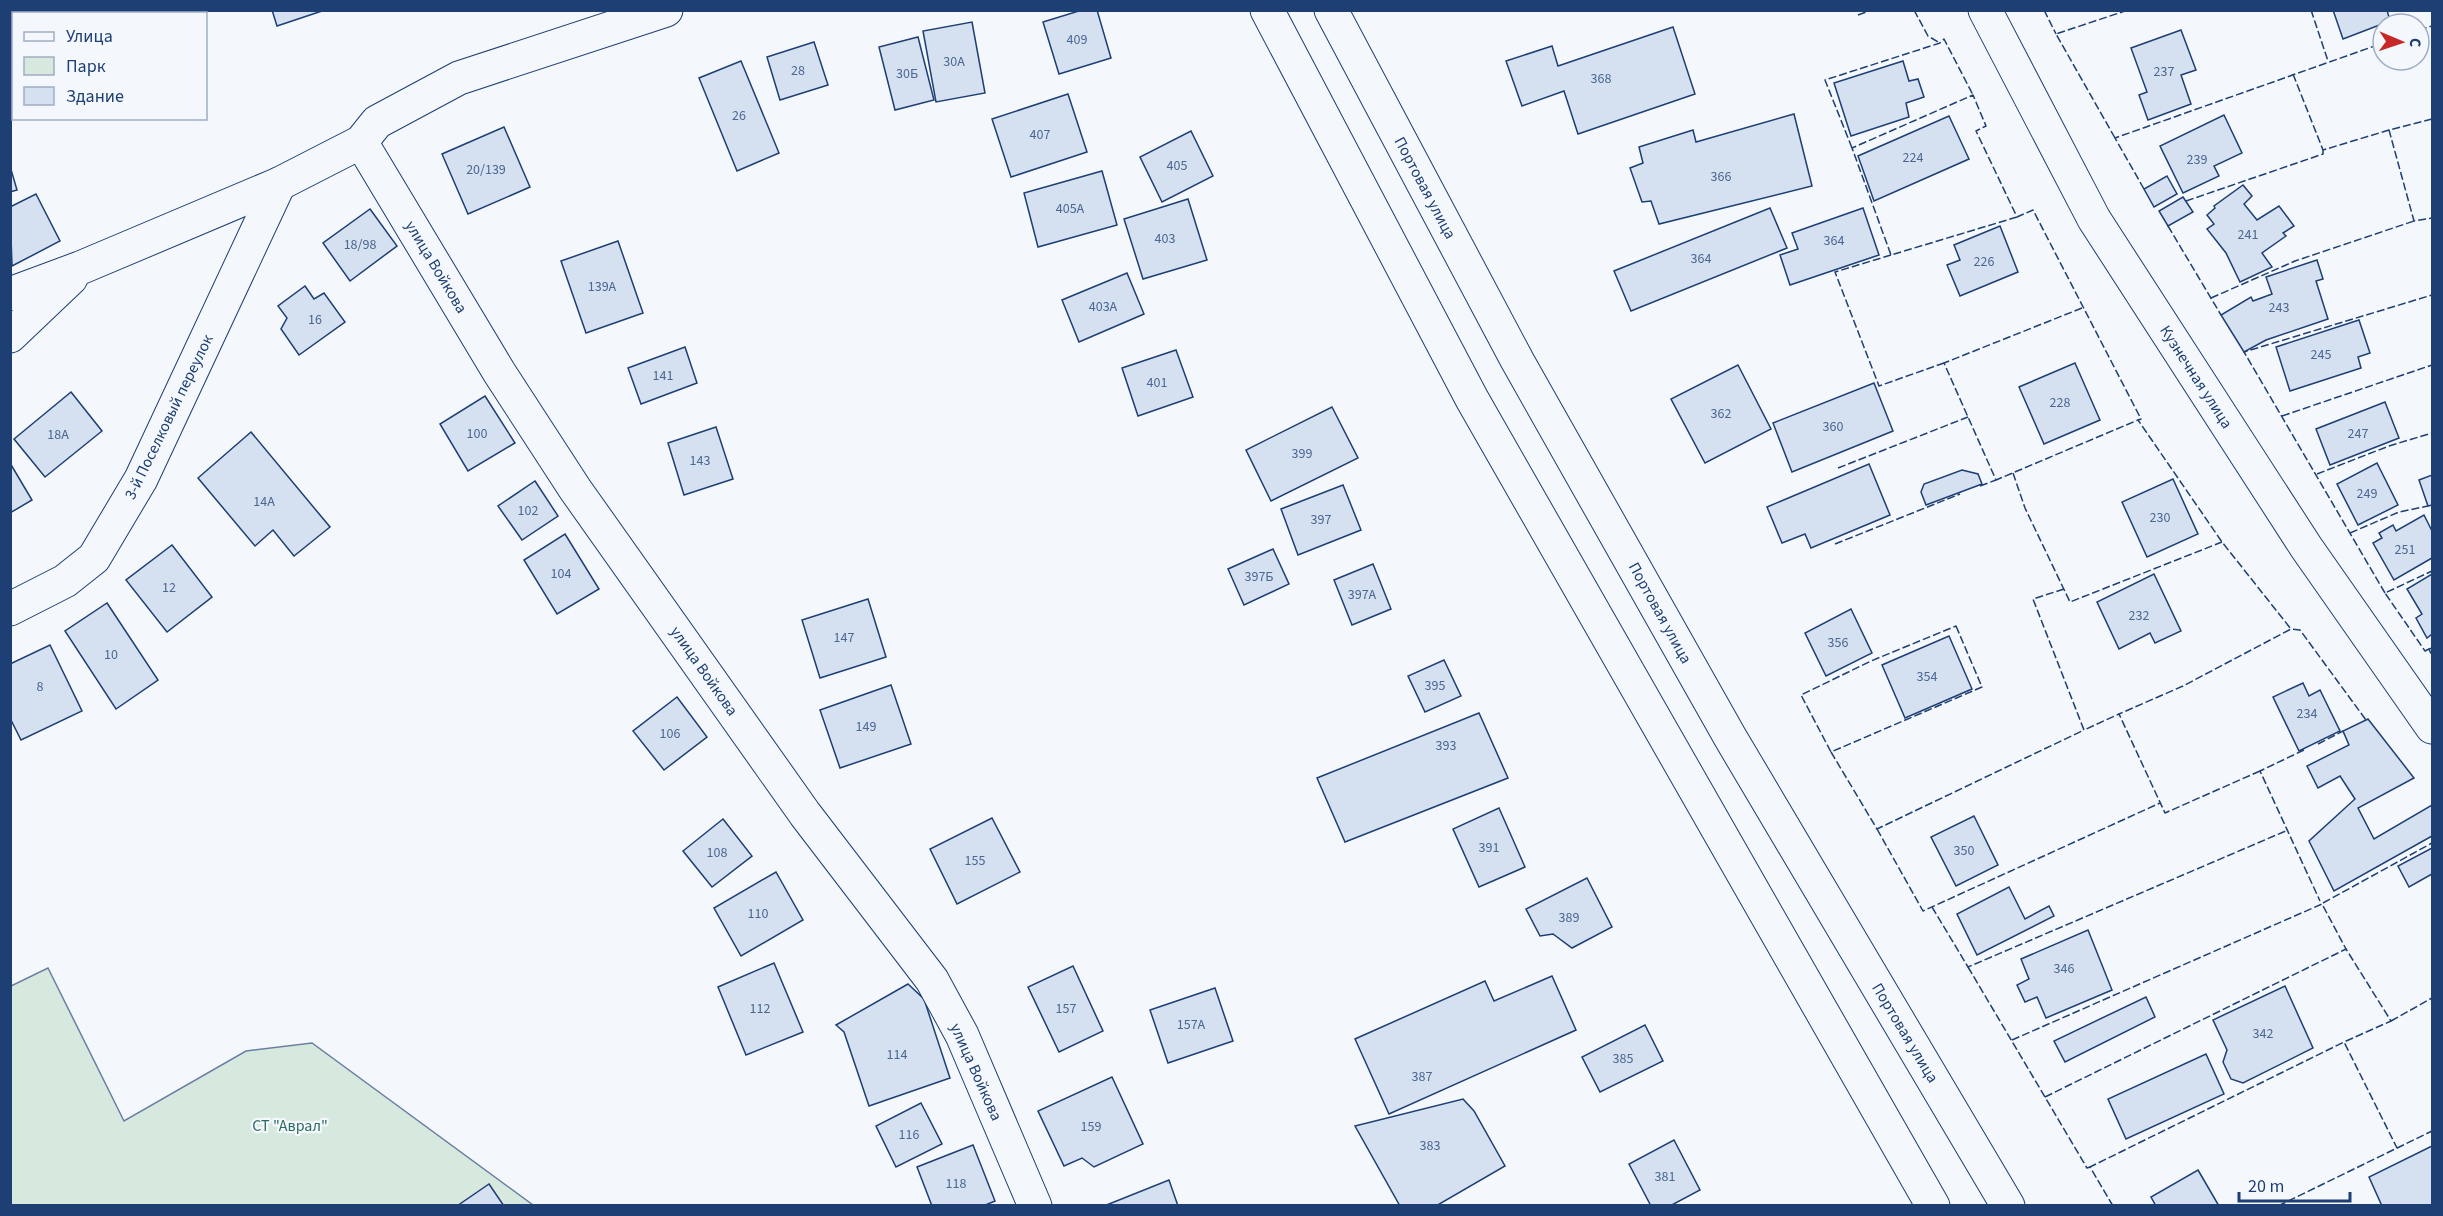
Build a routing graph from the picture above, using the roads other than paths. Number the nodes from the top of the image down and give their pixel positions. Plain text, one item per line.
1 (666, 10) edge
2 (1267, 10) edge
3 (1331, 10) edge
4 (1985, 10) edge
5 (361, 142) junction
6 (279, 184) junction
7 (80, 268) junction
8 (10, 294) edge
9 (10, 336) edge
10 (10, 609) edge
11 (2433, 727) edge
12 (1035, 1206) edge
13 (1933, 1206) edge
14 (2008, 1206) edge

1 - 5 street
2 - 13 street
3 - 14 street, Портовая улица
4 - 11 street, Кузнечная улица
5 - 6 street
5 - 12 street, улица Войкова
6 - 7 street
6 - 10 street, 3-й Поселковый переулок
7 - 8 street
7 - 9 street

